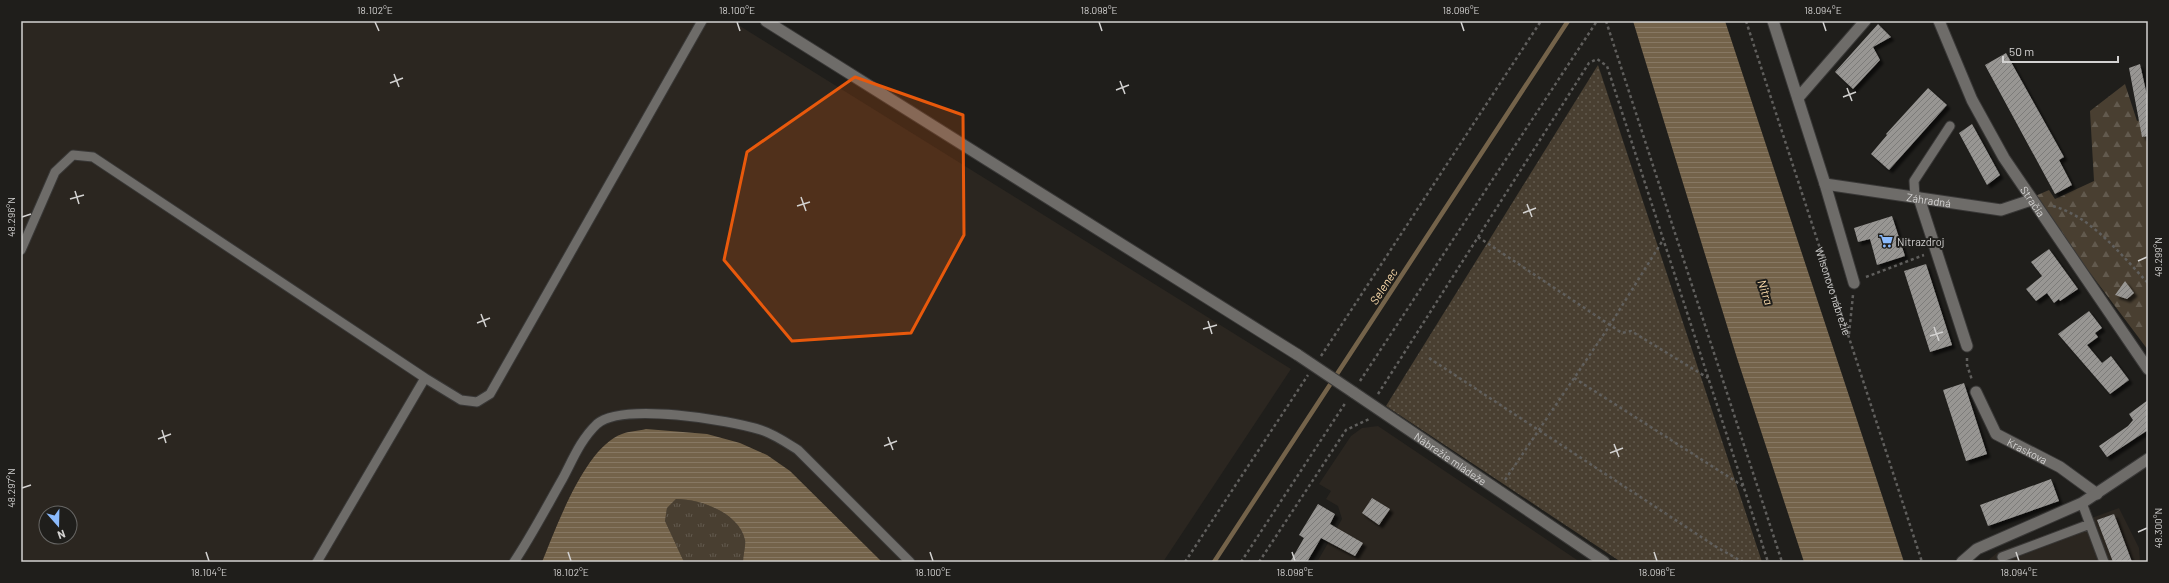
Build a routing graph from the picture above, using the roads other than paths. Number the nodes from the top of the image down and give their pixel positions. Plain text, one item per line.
1 (702, 21) edge
2 (766, 21) edge
3 (1773, 21) edge
4 (1865, 21) edge
5 (1939, 21) edge
6 (1798, 98) junction
7 (1950, 126) dead end
8 (1825, 184) junction
9 (1917, 197) junction
10 (2031, 200) junction
11 (21, 250) edge
12 (1854, 283) road end
13 (1967, 346) road end
14 (2148, 369) edge
15 (425, 378) junction
16 (1976, 392) road end
17 (2148, 459) edge
18 (2097, 494) junction
19 (2082, 503) junction
20 (2090, 524) junction
21 (2002, 557) dead end
22 (316, 562) edge
23 (514, 562) edge
24 (910, 562) edge
25 (1604, 562) edge
26 (1962, 562) edge
27 (2104, 562) edge

1 - 15 lane
2 - 25 street, Nábrežie mládeže, bridge
3 - 6 street, Wilsonovo nábrežie
4 - 6 street
5 - 10 street, Stračia
6 - 8 street, Wilsonovo nábrežie
7 - 9 lane
8 - 9 street, Záhradná
8 - 12 street, Wilsonovo nábrežie
9 - 10 street, Záhradná
9 - 13 street
10 - 14 street, Stračia
11 - 15 lane
15 - 22 lane
16 - 18 street, Kraskova
17 - 18 street
18 - 19 street
19 - 20 lane
19 - 26 street
20 - 21 lane
20 - 27 lane
23 - 24 lane

